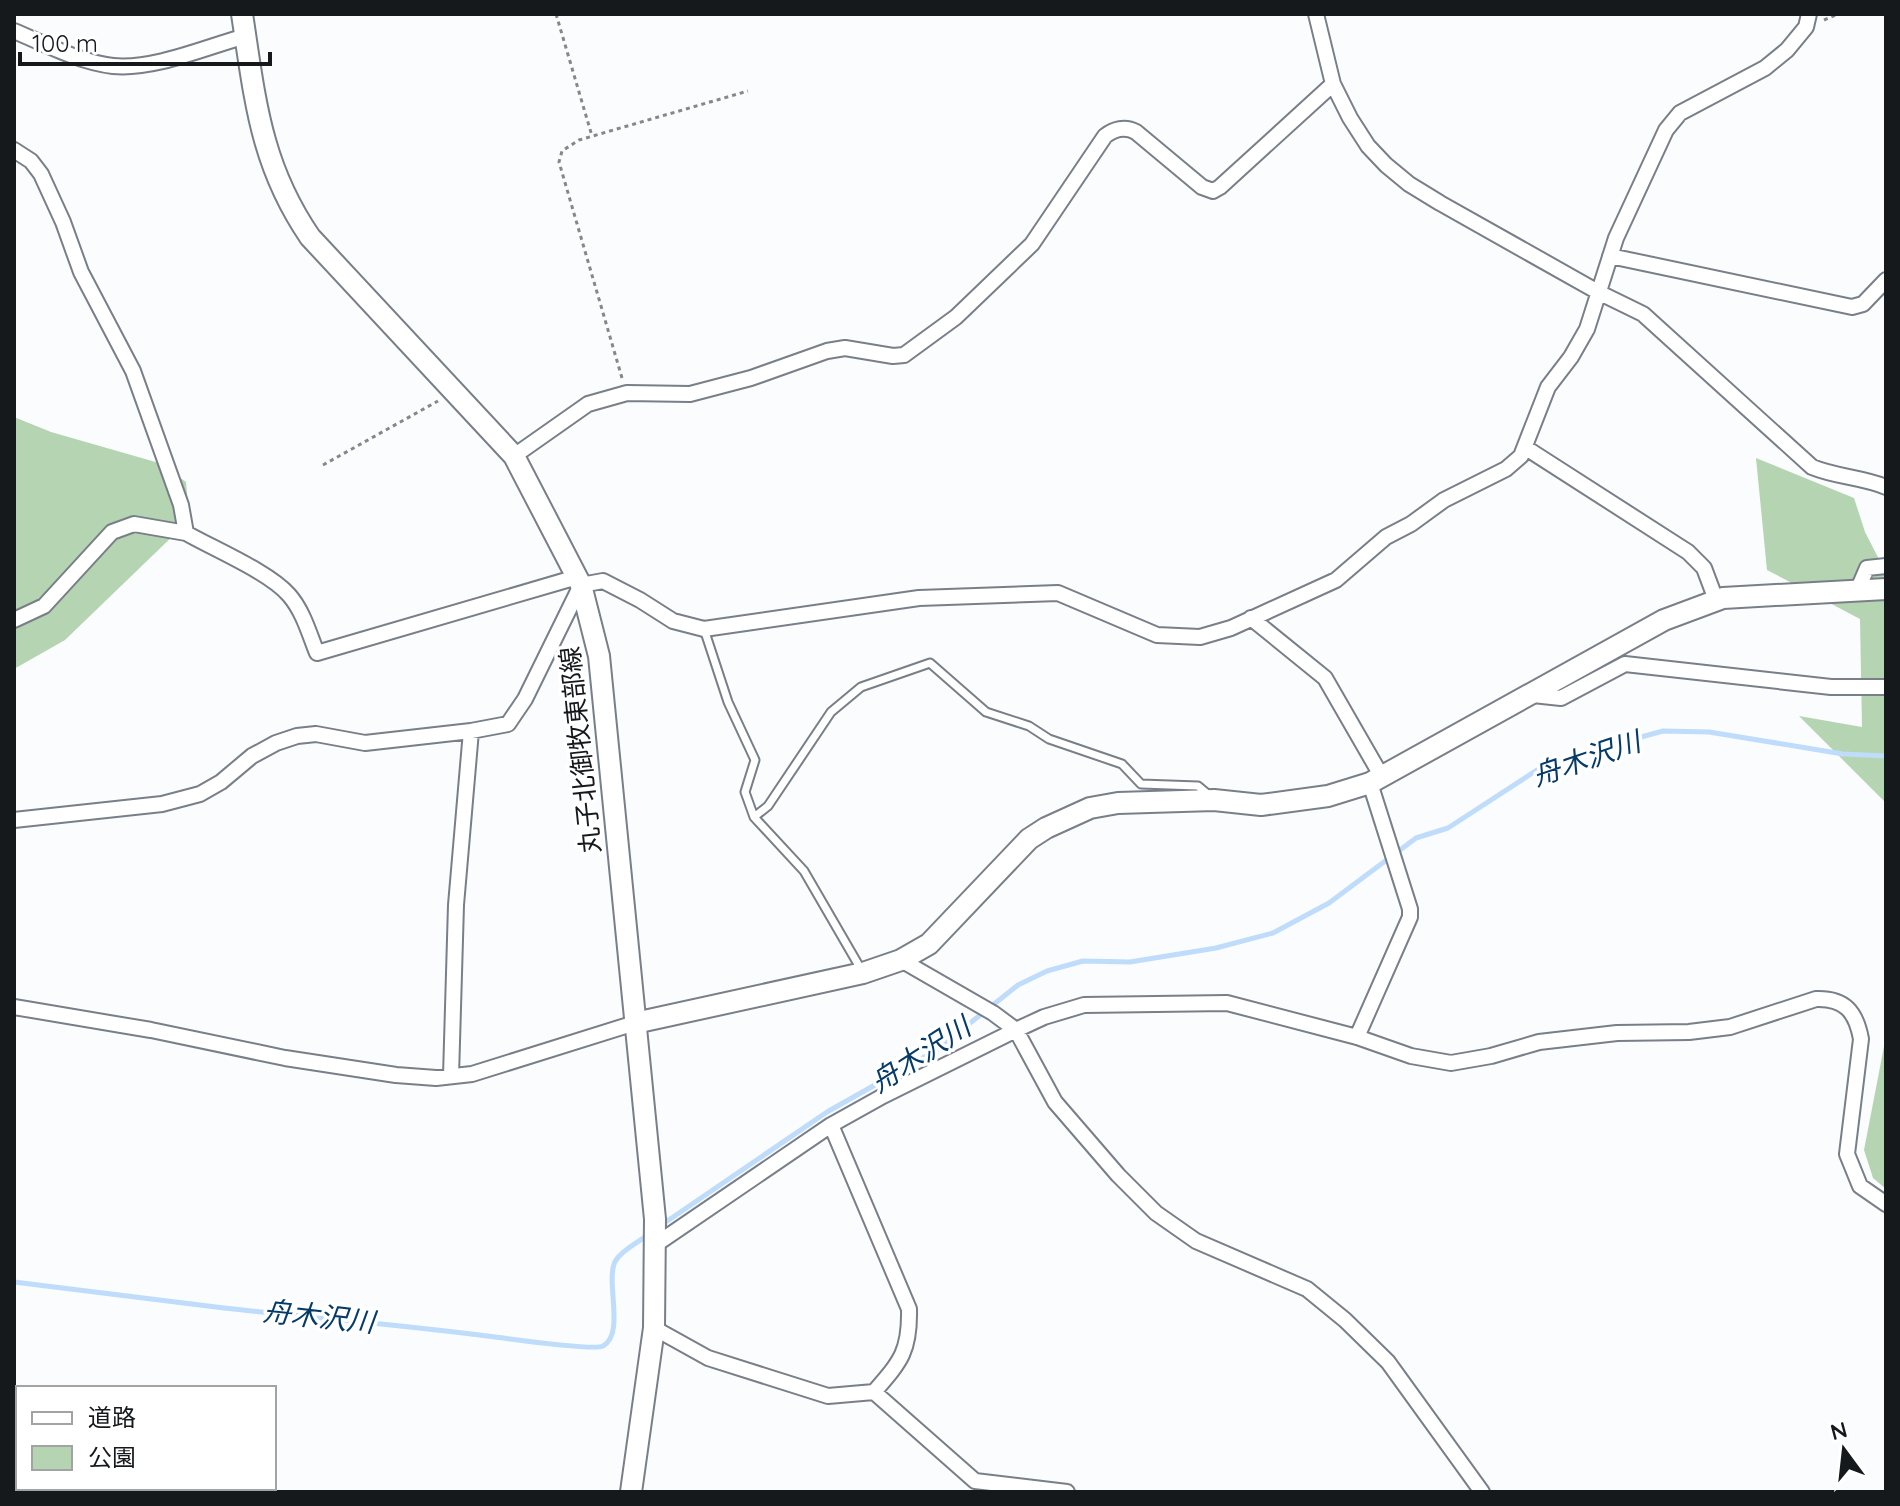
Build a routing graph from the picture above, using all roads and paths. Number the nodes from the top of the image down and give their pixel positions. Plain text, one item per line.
1 (242, 14) edge
2 (556, 14) edge
3 (1316, 14) edge
4 (1809, 14) edge
5 (14, 31) edge
6 (246, 36) junction
7 (1333, 84) junction
8 (748, 91) dead end
9 (592, 136) junction
10 (14, 150) edge
11 (1610, 256) junction
12 (1886, 280) edge
13 (1598, 292) junction
14 (453, 392) junction
15 (627, 393) junction
16 (1526, 448) junction
17 (514, 456) junction
18 (323, 465) dead end
19 (1886, 487) edge
20 (186, 533) junction
21 (1886, 566) edge
22 (579, 581) junction
23 (1858, 589) junction
24 (1886, 589) edge
25 (1716, 600) junction
26 (1251, 618) junction
27 (14, 620) edge
28 (704, 629) junction
29 (1886, 687) edge
30 (1533, 695) junction
31 (471, 731) junction
32 (1376, 780) junction
33 (1214, 800) junction
34 (754, 817) junction
35 (14, 820) edge
36 (901, 960) junction
37 (863, 973) junction
38 (14, 1007) edge
39 (635, 1023) junction
40 (1016, 1030) junction
41 (1357, 1037) junction
42 (451, 1076) junction
43 (831, 1125) junction
44 (1886, 1204) edge
45 (655, 1245) junction
46 (654, 1328) junction
47 (874, 1392) junction
48 (631, 1492) edge
49 (1067, 1492) edge
50 (1482, 1492) edge

1 - 6 main road, 丸子北御牧東部線
2 - 9 path
3 - 7 street
4 - 11 street
5 - 6 street
6 - 14 main road, 丸子北御牧東部線
7 - 13 street
7 - 15 street
8 - 9 path
9 - 15 path
10 - 20 street
11 - 12 street
11 - 13 street
13 - 16 street
13 - 19 street
14 - 17 main road, 丸子北御牧東部線
14 - 18 path
15 - 17 street
16 - 25 street
16 - 26 street
17 - 22 main road, 丸子北御牧東部線
20 - 22 street
20 - 27 street
21 - 23 street
22 - 28 street
22 - 31 street
22 - 39 main road, 丸子北御牧東部線
23 - 24 main road
23 - 25 main road
25 - 30 main road
26 - 28 street
26 - 32 street
28 - 34 lane
29 - 30 street
30 - 32 main road
31 - 35 street
31 - 42 street
32 - 33 main road
32 - 41 street
33 - 34 lane
33 - 36 main road
34 - 37 lane
36 - 37 main road
36 - 40 street
37 - 39 main road
38 - 42 street
39 - 42 street
39 - 45 main road, 丸子北御牧東部線
40 - 41 street
40 - 43 street
40 - 50 street
41 - 44 street
43 - 45 street
43 - 47 street
45 - 46 main road, 丸子北御牧東部線
46 - 47 street
46 - 48 main road, 丸子北御牧東部線
47 - 49 street

